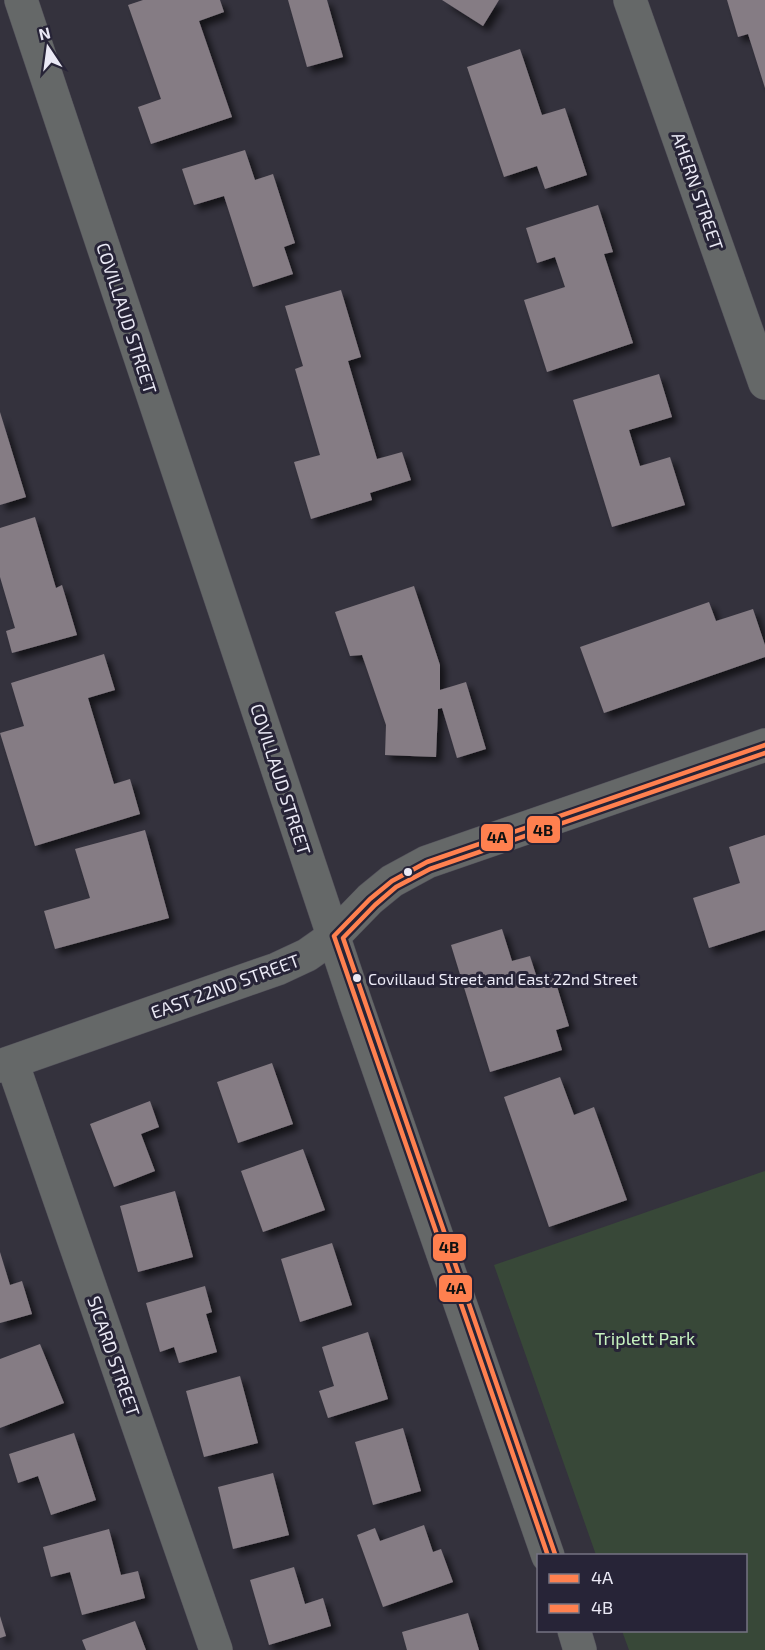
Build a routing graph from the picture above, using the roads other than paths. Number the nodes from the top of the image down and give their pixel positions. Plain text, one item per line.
1 (21, 0) edge
2 (630, 0) edge
3 (765, 382) edge
4 (765, 745) edge
5 (334, 936) junction
6 (6, 1064) edge
7 (547, 1554) edge
8 (575, 1632) edge
9 (216, 1650) edge
10 (580, 1650) edge

1 - 5 street, COVILLAUD STREET
2 - 3 street, AHERN STREET
4 - 5 street, EAST 22ND STREET
5 - 6 street, EAST 22ND STREET
5 - 7 street, COVILLAUD STREET
6 - 9 street, SICARD STREET
8 - 10 street

